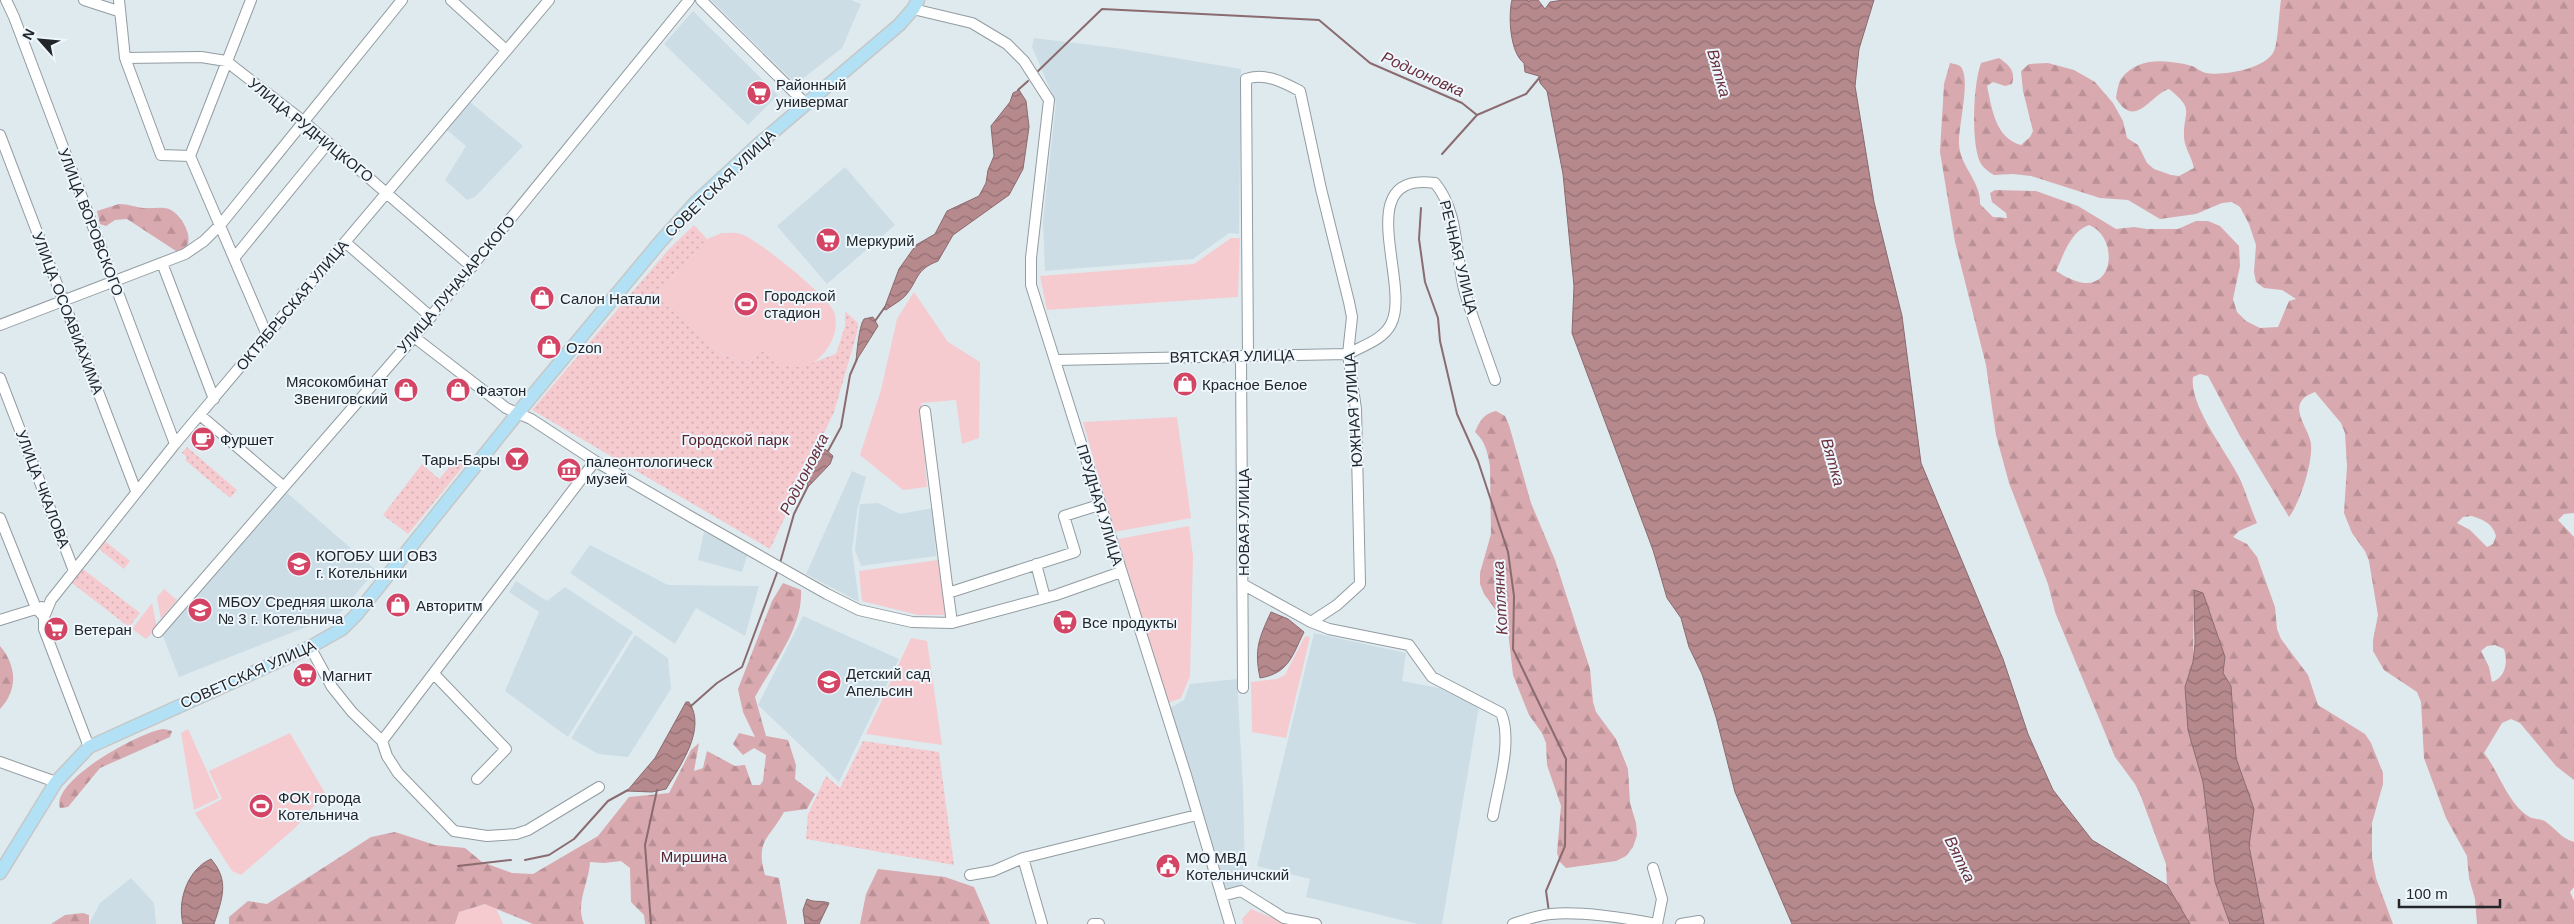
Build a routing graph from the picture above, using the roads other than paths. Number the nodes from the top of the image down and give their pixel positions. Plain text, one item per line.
1 (6, 0) edge
2 (84, 0) edge
3 (252, 0) edge
4 (402, 0) edge
5 (451, 0) edge
6 (549, 0) edge
7 (689, 0) edge
8 (701, 0) edge
9 (119, 5) edge
10 (916, 5) edge
11 (506, 50) junction
12 (125, 58) junction
13 (226, 61) junction
14 (1300, 91) joint
15 (805, 103) junction
16 (302, 121) junction
17 (0, 135) edge
18 (328, 143) junction
19 (190, 156) junction
20 (387, 192) junction
21 (1442, 192) joint
22 (221, 224) junction
23 (345, 242) junction
24 (235, 257) junction
25 (162, 263) junction
26 (472, 267) junction
27 (115, 282) junction
28 (63, 301) junction
29 (431, 317) junction
30 (0, 325) edge
31 (267, 335) junction
32 (414, 337) junction
33 (1348, 354) junction
34 (1244, 356) junction
35 (1056, 360) junction
36 (0, 378) edge
37 (1495, 380) dead end
38 (214, 399) junction
39 (925, 411) dead end
40 (517, 414) junction
41 (200, 415) junction
42 (175, 444) junction
43 (595, 461) junction
44 (284, 487) junction
45 (136, 491) junction
46 (1099, 505) junction
47 (0, 518) edge
48 (1036, 564) junction
49 (74, 571) junction
50 (1121, 572) junction
51 (1244, 584) junction
52 (948, 593) junction
53 (1045, 598) junction
54 (48, 606) junction
55 (36, 608) junction
56 (44, 617) junction
57 (0, 620) edge
58 (1311, 622) junction
59 (952, 623) junction
60 (158, 632) dead end
61 (310, 647) junction
62 (434, 674) junction
63 (1243, 688) dead end
64 (382, 742) junction
65 (90, 747) junction
66 (0, 762) edge
67 (477, 779) dead end
68 (56, 782) junction
69 (599, 787) dead end
70 (1197, 815) junction
71 (1493, 816) dead end
72 (1023, 858) junction
73 (1653, 868) dead end
74 (0, 873) edge
75 (970, 874) dead end
76 (1222, 896) junction
77 (1699, 920) dead end
78 (1042, 924) edge
79 (1230, 924) edge
80 (1316, 924) edge
81 (1513, 924) edge
82 (1657, 924) edge
83 (1681, 924) edge

1 - 27 street, УЛИЦА ВОРОВСКОГО
2 - 9 street
3 - 13 street
4 - 16 street
5 - 11 street
6 - 11 street, ОКТЯБРЬСКАЯ УЛИЦА
7 - 26 street, УЛИЦА ЛУНАЧАРСКОГО
8 - 15 street
9 - 12 street
10 - 15 main road, СОВЕТСКАЯ УЛИЦА
10 - 35 street, ПРУДНАЯ УЛИЦА
11 - 20 street, ОКТЯБРЬСКАЯ УЛИЦА
12 - 13 street, УЛИЦА РУДНИЦКОГО
12 - 19 street
13 - 16 street, УЛИЦА РУДНИЦКОГО
13 - 19 street
14 - 33 street, ЮЖНАЯ УЛИЦА
14 - 34 street, НОВАЯ УЛИЦА
15 - 40 main road, СОВЕТСКАЯ УЛИЦА
16 - 18 street, УЛИЦА РУДНИЦКОГО
16 - 22 street
17 - 28 street, УЛИЦА ОСОАВИАХИМА
18 - 20 street, УЛИЦА РУДНИЦКОГО
18 - 24 street
19 - 22 street
20 - 23 street, ОКТЯБРЬСКАЯ УЛИЦА
20 - 26 street, УЛИЦА РУДНИЦКОГО
21 - 33 street, ВЯТСКАЯ УЛИЦА
21 - 37 street, РЕЧНАЯ УЛИЦА
22 - 24 street
22 - 25 street
23 - 29 street
23 - 31 street, ОКТЯБРЬСКАЯ УЛИЦА
24 - 31 street
25 - 27 street
25 - 38 street
26 - 29 street, УЛИЦА ЛУНАЧАРСКОГО
27 - 28 street
27 - 42 street, УЛИЦА ВОРОВСКОГО
28 - 30 street
28 - 45 street, УЛИЦА ОСОАВИАХИМА
29 - 32 street, УЛИЦА ЛУНАЧАРСКОГО
31 - 38 street, ОКТЯБРЬСКАЯ УЛИЦА
32 - 40 street
32 - 44 street, УЛИЦА ЛУНАЧАРСКОГО
33 - 34 street, ВЯТСКАЯ УЛИЦА
33 - 58 street, ЮЖНАЯ УЛИЦА
34 - 35 street, ВЯТСКАЯ УЛИЦА
34 - 51 street, НОВАЯ УЛИЦА
35 - 46 street, ПРУДНАЯ УЛИЦА
36 - 49 street, УЛИЦА ЧКАЛОВА
38 - 41 street, ОКТЯБРЬСКАЯ УЛИЦА
39 - 52 street
40 - 43 street
40 - 61 main road, СОВЕТСКАЯ УЛИЦА
41 - 42 street, ОКТЯБРЬСКАЯ УЛИЦА
41 - 44 street
42 - 45 street, ОКТЯБРЬСКАЯ УЛИЦА
43 - 59 street
43 - 62 street
44 - 60 street, УЛИЦА ЛУНАЧАРСКОГО
45 - 49 street, ОКТЯБРЬСКАЯ УЛИЦА
46 - 48 street
46 - 50 street, ПРУДНАЯ УЛИЦА
47 - 55 street
48 - 52 street
48 - 53 street
49 - 54 street, ОКТЯБРЬСКАЯ УЛИЦА
50 - 53 street
50 - 70 street, ПРУДНАЯ УЛИЦА
51 - 58 street
51 - 63 street, НОВАЯ УЛИЦА
52 - 59 street
53 - 59 street
54 - 55 street
54 - 56 street, ОКТЯБРЬСКАЯ УЛИЦА
55 - 56 street
55 - 57 street
56 - 65 street
58 - 71 street
61 - 64 street
61 - 65 main road, СОВЕТСКАЯ УЛИЦА
62 - 64 street
62 - 67 street
64 - 69 street
65 - 68 main road, СОВЕТСКАЯ УЛИЦА
66 - 68 street
68 - 74 main road, СОВЕТСКАЯ УЛИЦА
70 - 72 street
70 - 76 street, ПРУДНАЯ УЛИЦА
72 - 75 street
72 - 78 street
73 - 82 street
76 - 79 street, ПРУДНАЯ УЛИЦА
76 - 80 street
77 - 83 street
81 - 82 street

